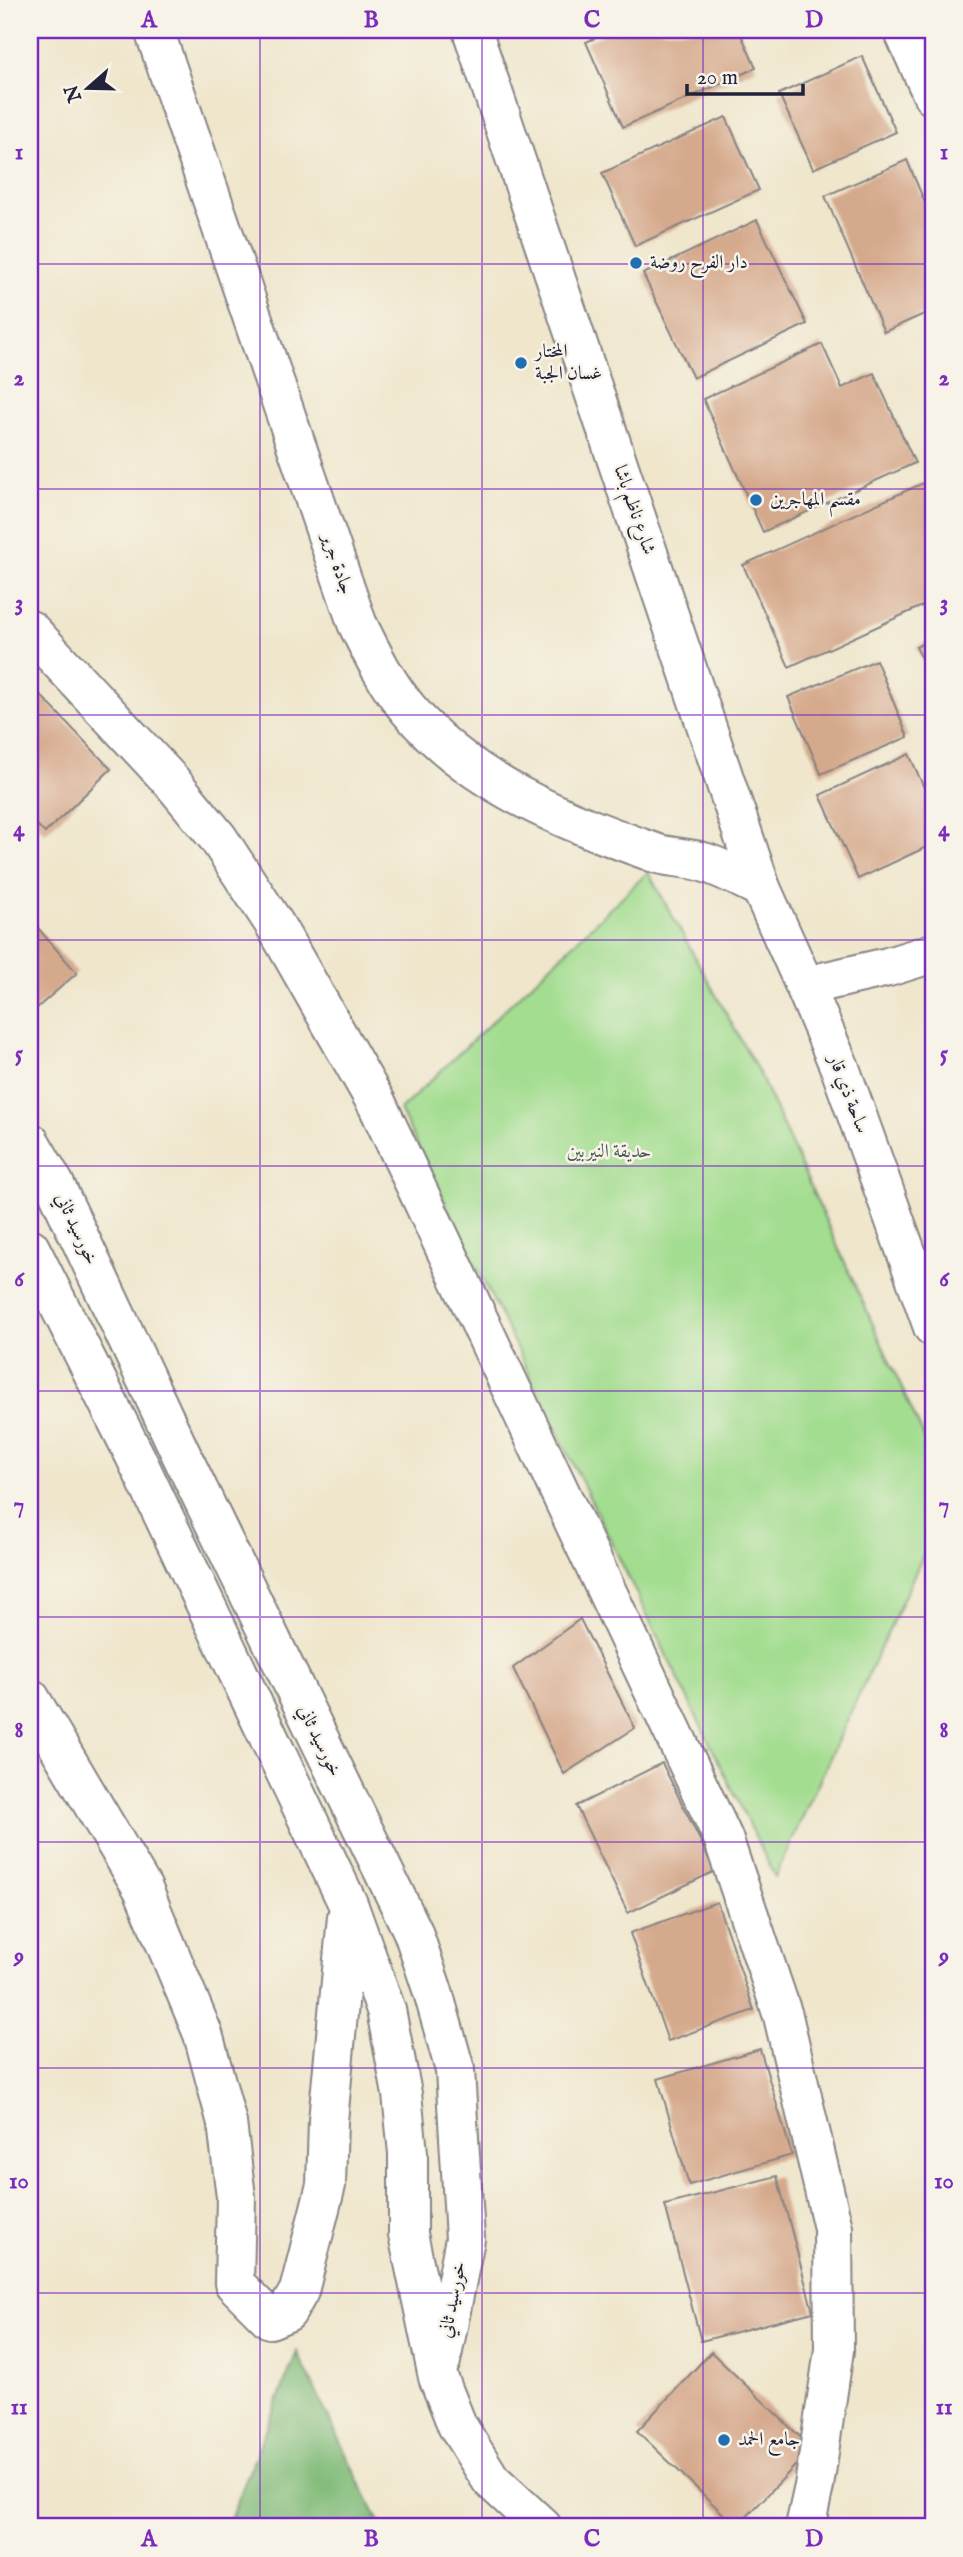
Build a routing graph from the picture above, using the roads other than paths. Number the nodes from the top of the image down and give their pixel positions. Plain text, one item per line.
1 (154, 30) edge
2 (472, 30) edge
3 (902, 30) edge
4 (933, 96) edge
5 (30, 630) edge
6 (761, 888) junction
7 (933, 953) edge
8 (804, 986) junction
9 (30, 1142) edge
10 (30, 1248) edge
11 (933, 1327) edge
12 (30, 1698) edge
13 (348, 1904) junction
14 (438, 2377) junction
15 (541, 2527) edge
16 (805, 2527) edge

1 - 6 street, جادة جرير
2 - 6 street, شارع ناظم باشا
3 - 4 street
5 - 16 street
6 - 8 street, شارع ناظم باشا
7 - 8 street
8 - 11 street, ساحة ذي قار
9 - 14 street, خورسيد ثاني
10 - 13 street, خورسيد ثاني
12 - 13 street
13 - 14 street, خورسيد ثاني
14 - 15 street, خورسيد ثاني

